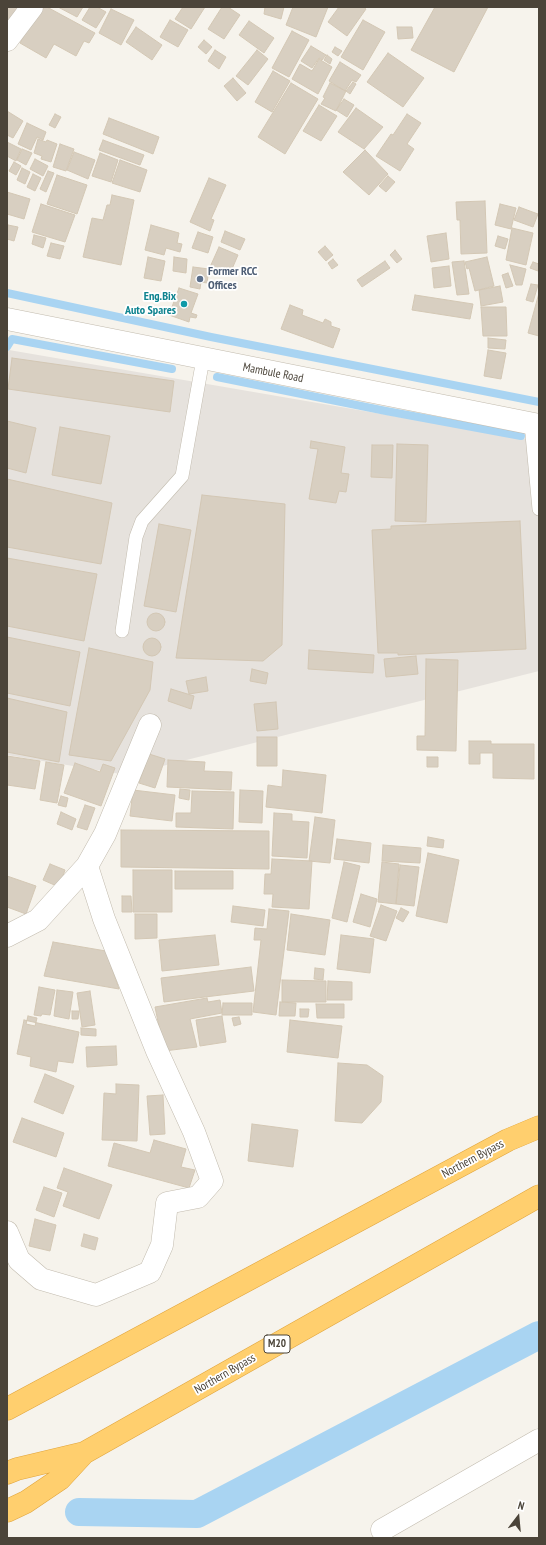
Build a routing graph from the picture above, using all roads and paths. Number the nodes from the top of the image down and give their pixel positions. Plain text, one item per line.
1 (32, 7) edge
2 (7, 40) edge
3 (7, 319) edge
4 (203, 359) junction
5 (535, 425) edge
6 (539, 509) edge
7 (122, 631) dead end
8 (150, 725) dead end
9 (87, 866) junction
10 (7, 936) edge
11 (539, 1127) edge
12 (539, 1196) edge
13 (7, 1232) edge
14 (59, 1380) junction
15 (7, 1393) edge
16 (7, 1409) edge
17 (539, 1440) edge
18 (84, 1454) junction
19 (7, 1473) edge
20 (7, 1511) edge
21 (382, 1530) dead end

1 - 2 street
3 - 4 street, Mambule Road
4 - 5 street, Mambule Road
4 - 7 lane
5 - 6 lane
8 - 9 street
9 - 10 street
9 - 13 street
11 - 14 highway, Northern Bypass
12 - 18 highway, Northern Bypass / M20
14 - 15 highway
14 - 16 highway, Northern Bypass
17 - 21 street
18 - 19 highway, Northern Bypass / M20
18 - 20 highway

